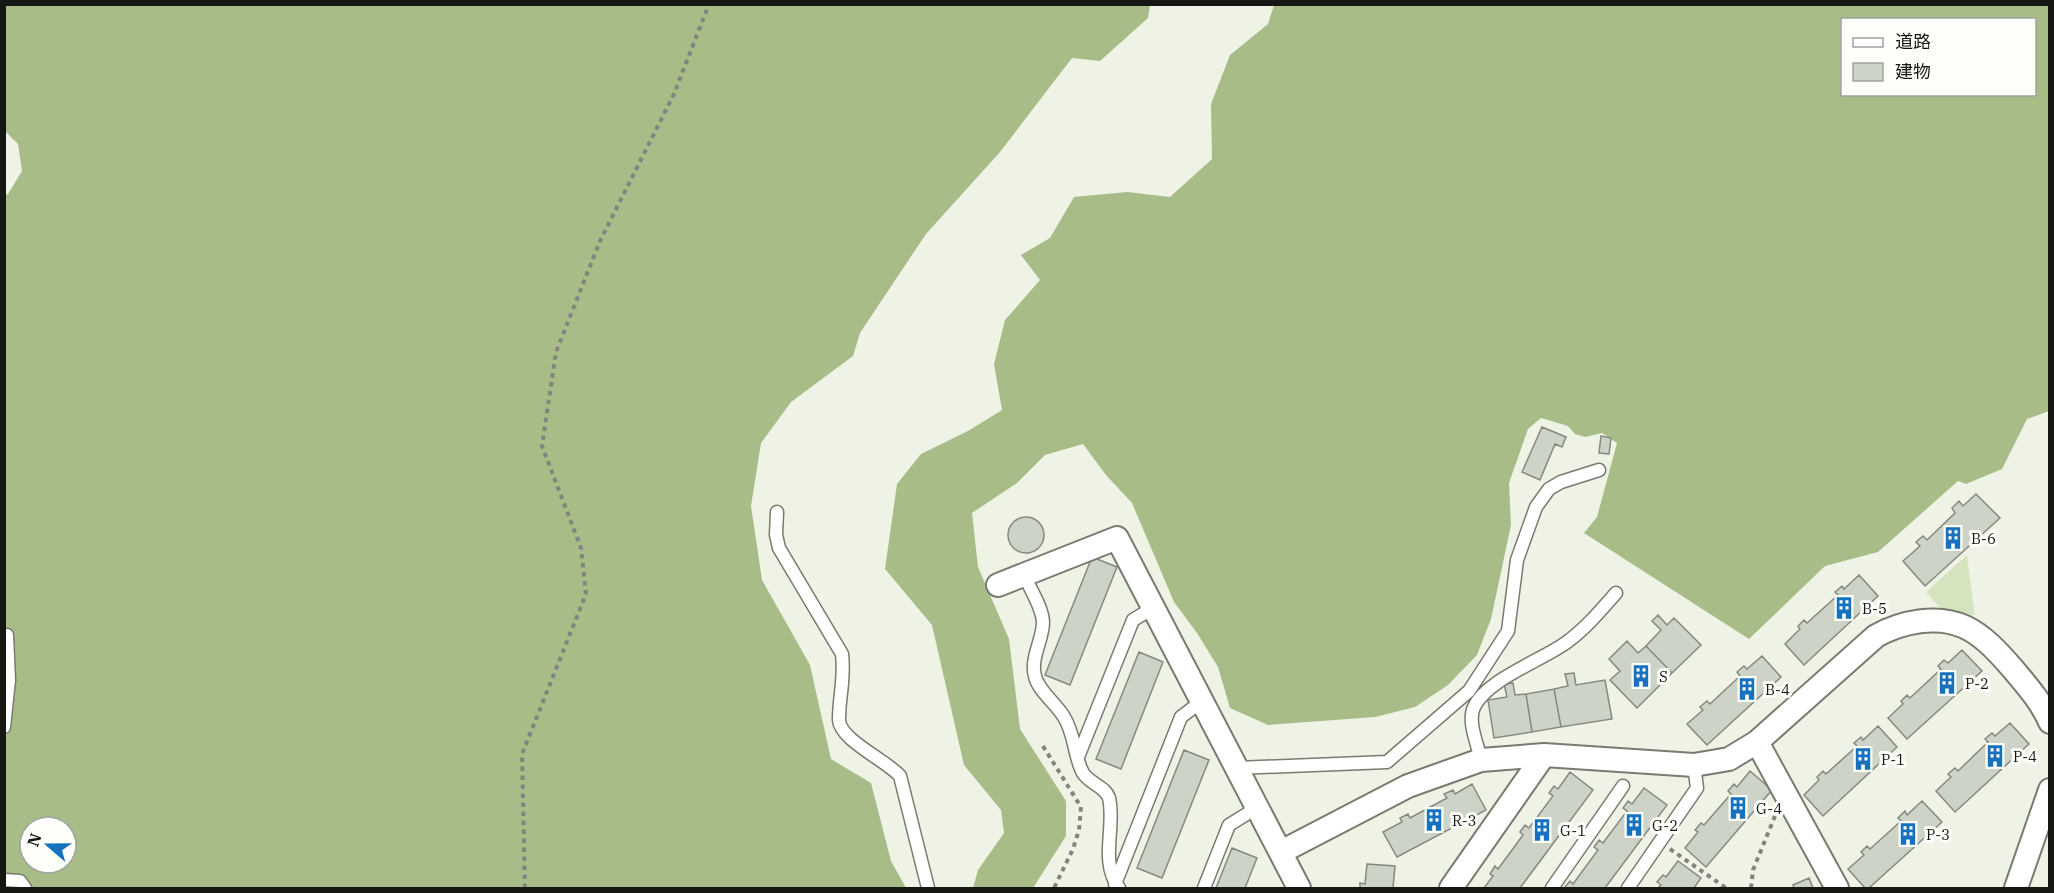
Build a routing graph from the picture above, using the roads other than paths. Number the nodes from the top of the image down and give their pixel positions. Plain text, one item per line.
1 (1599, 470) dead end
2 (777, 512) dead end
3 (1024, 575) junction
4 (998, 585) dead end
5 (1616, 593) dead end
6 (1153, 608) junction
7 (4, 635) edge
8 (1202, 701) junction
9 (2048, 715) edge
10 (4, 727) edge
11 (1757, 742) junction
12 (1545, 755) junction
13 (1078, 757) junction
14 (1481, 760) junction
15 (1694, 765) junction
16 (1237, 768) junction
17 (1623, 786) dead end
18 (2049, 790) edge
19 (1258, 807) junction
20 (1281, 852) junction
21 (4, 880) edge
22 (1117, 886) edge
23 (25, 888) edge
24 (928, 888) edge
25 (1204, 888) edge
26 (1299, 888) edge
27 (1451, 888) edge
28 (1552, 888) edge
29 (1628, 888) edge
30 (1837, 888) edge
31 (2016, 888) edge

1 - 16 lane
2 - 24 lane
3 - 4 street
3 - 6 street
3 - 13 lane
5 - 14 lane
6 - 8 street
6 - 13 lane
7 - 10 lane
8 - 16 street
8 - 22 lane
9 - 11 street
11 - 15 street
11 - 30 street
12 - 14 street
12 - 15 street
12 - 27 street
13 - 22 lane
14 - 20 street
15 - 29 lane
16 - 19 street
17 - 28 lane
18 - 31 street
19 - 20 street
19 - 25 lane
20 - 26 street
21 - 23 lane

